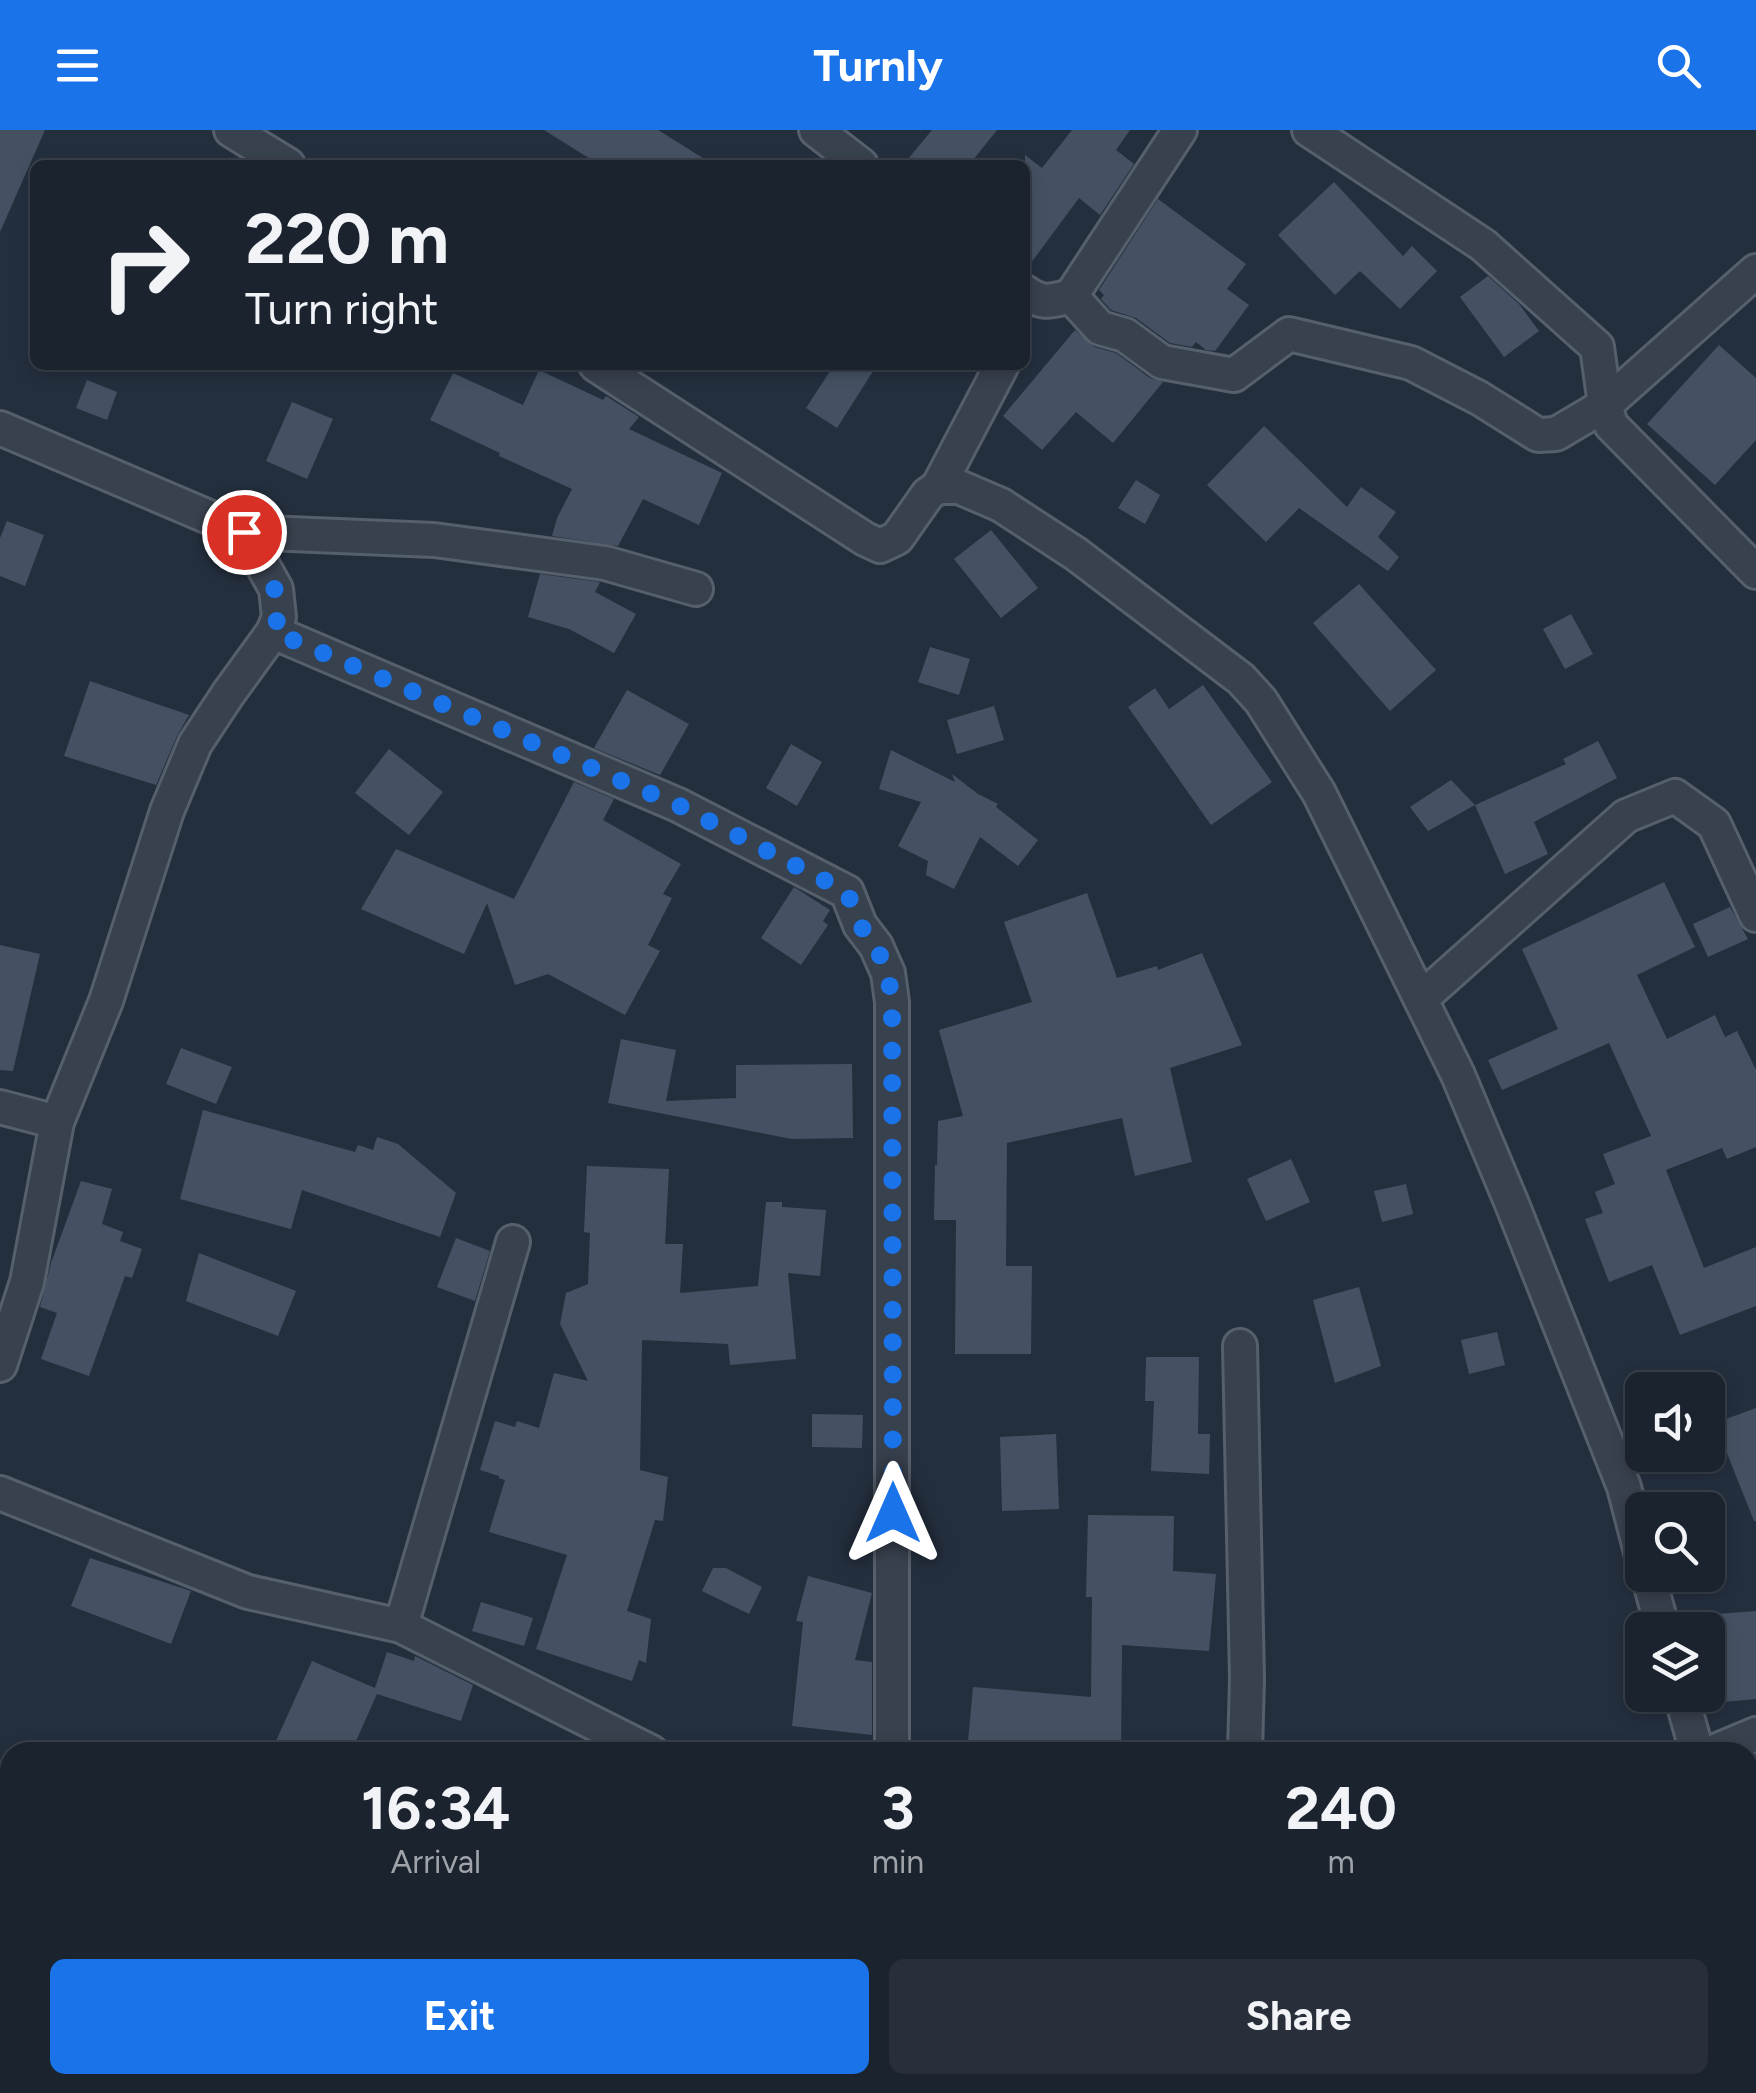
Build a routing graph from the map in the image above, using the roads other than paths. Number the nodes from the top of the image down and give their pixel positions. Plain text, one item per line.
1 (231, 130) edge
2 (816, 130) edge
3 (1180, 130) edge
4 (1309, 130) edge
5 (280, 160) edge
6 (855, 160) edge
7 (1756, 271) edge
8 (1072, 296) junction
9 (1030, 304) edge
10 (604, 370) edge
11 (999, 370) edge
12 (1604, 406) junction
13 (0, 428) edge
14 (938, 487) junction
15 (244, 532) junction
16 (1756, 572) edge
17 (696, 589) dead end
18 (274, 632) junction
19 (1756, 916) edge
20 (1422, 998) junction
21 (0, 1107) edge
22 (57, 1122) junction
23 (513, 1242) dead end
24 (1240, 1346) dead end
25 (0, 1365) edge
26 (1625, 1492) edge
27 (0, 1493) edge
28 (401, 1626) junction
29 (1686, 1712) edge
30 (630, 1742) edge
31 (892, 1742) edge
32 (1245, 1742) edge
33 (1694, 1742) edge

1 - 5 street
2 - 6 street
3 - 8 street
4 - 12 street
7 - 12 street
8 - 9 street
8 - 12 street
10 - 14 street
11 - 14 street
12 - 16 street
13 - 15 street
14 - 20 street
15 - 17 street
15 - 18 street
18 - 22 street
18 - 31 street
19 - 20 street
20 - 26 street
21 - 22 street
22 - 25 street
23 - 28 street
24 - 32 street
27 - 28 street
28 - 30 street
29 - 33 street

